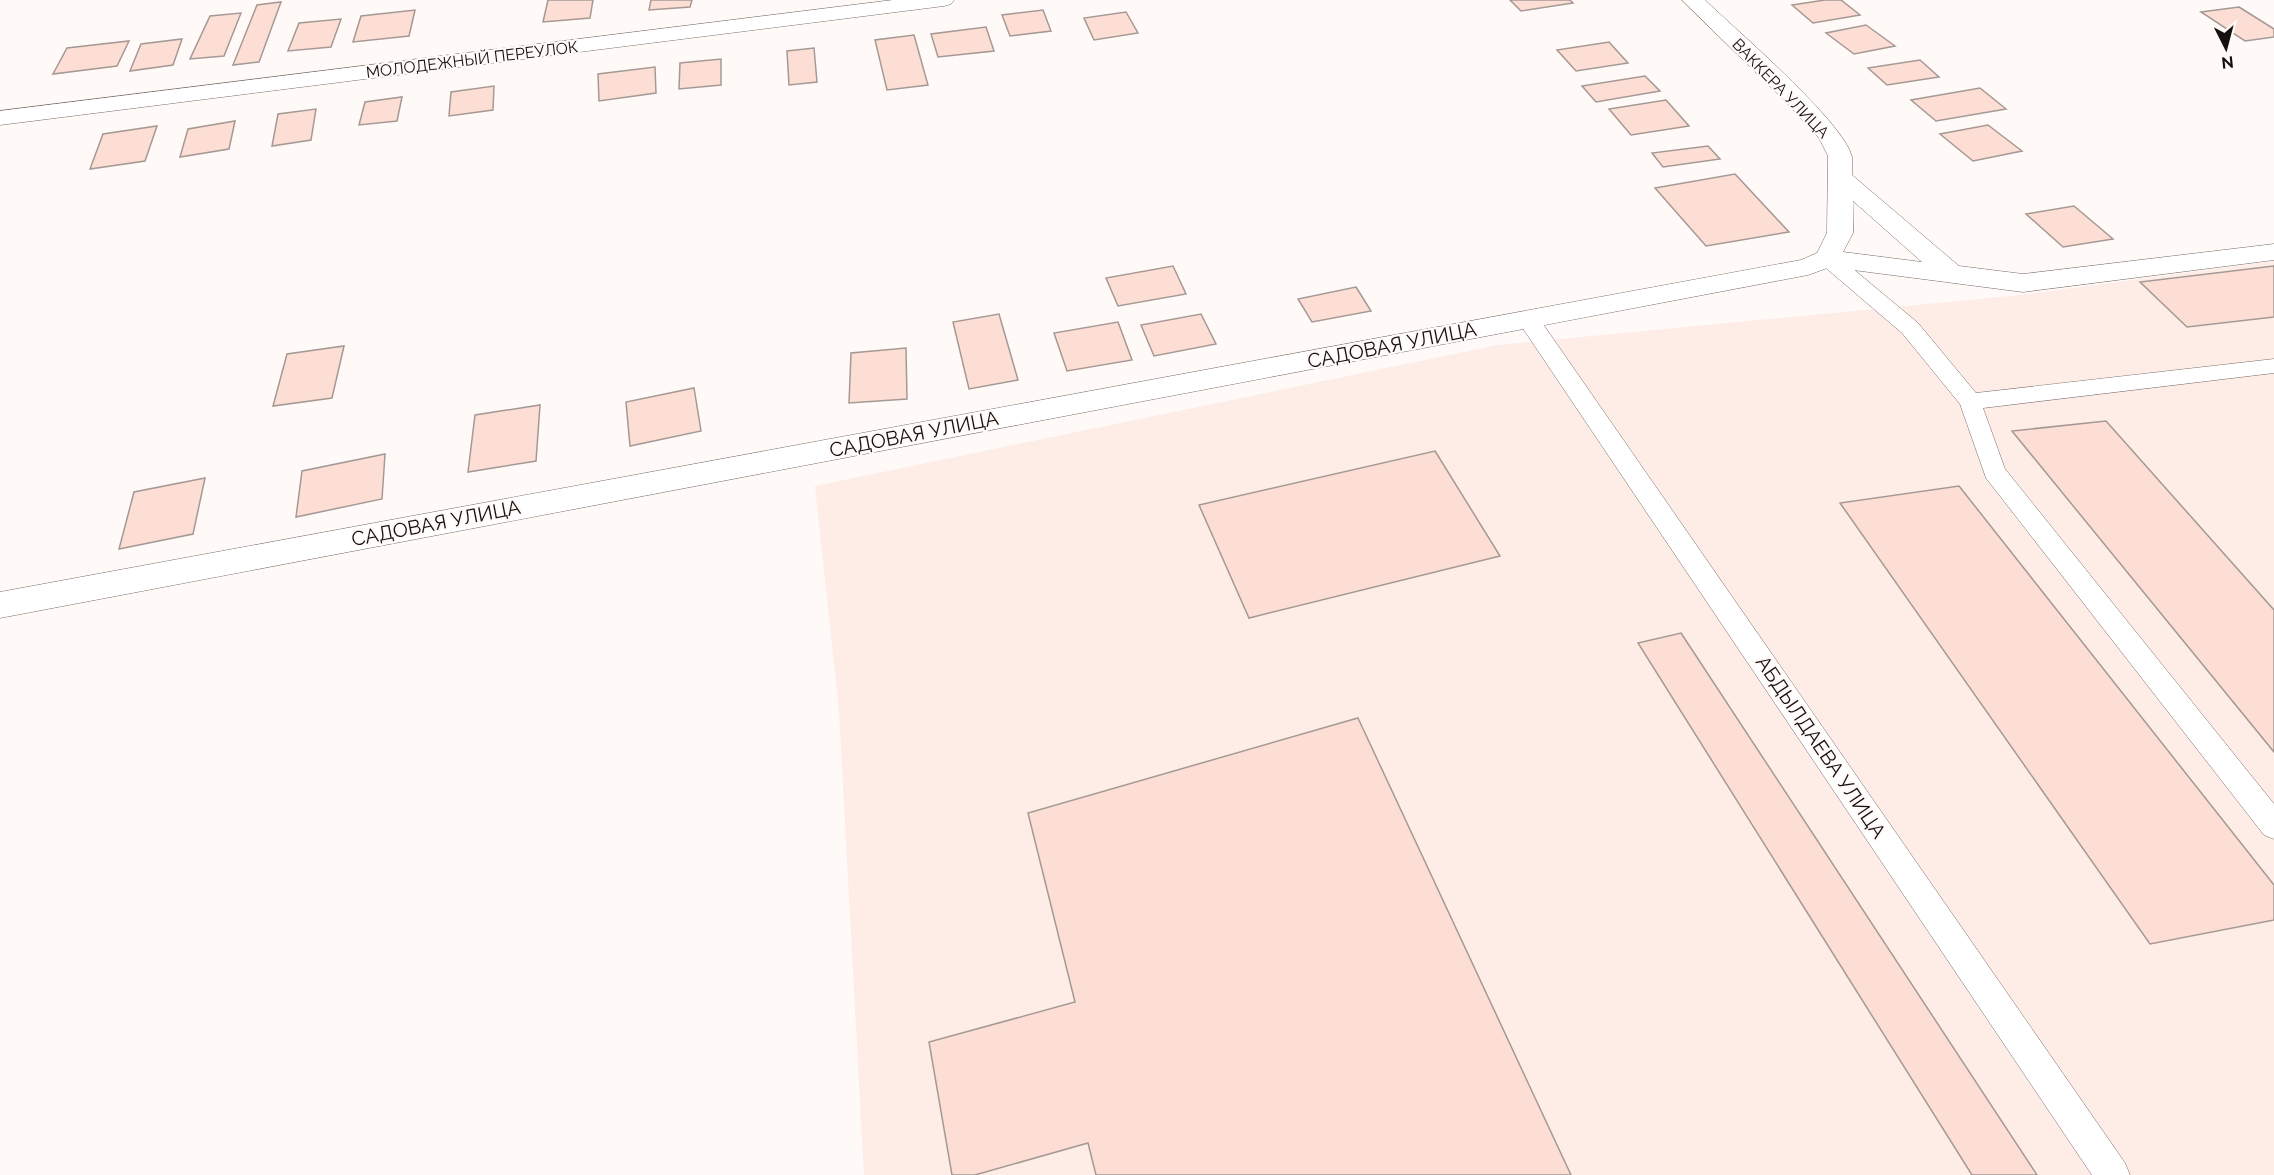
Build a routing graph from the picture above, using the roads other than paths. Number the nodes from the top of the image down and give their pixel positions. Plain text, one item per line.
1 (944, 0) edge
2 (1693, 0) edge
3 (0, 118) edge
4 (1840, 178) junction
5 (2274, 252) edge
6 (1827, 258) junction
7 (1953, 274) junction
8 (1528, 320) junction
9 (2274, 366) edge
10 (1970, 402) junction
11 (0, 605) edge
12 (2274, 826) edge
13 (2113, 1175) edge

1 - 3 street, МОЛОДЕЖНЫЙ ПЕРЕУЛОК
2 - 4 street, ВАККЕРА УЛИЦА
4 - 6 street, ВАККЕРА УЛИЦА
4 - 7 street
5 - 7 street
6 - 7 street
6 - 8 street, САДОВАЯ УЛИЦА
6 - 10 lane
8 - 11 street, САДОВАЯ УЛИЦА
8 - 13 lane, АБДЫЛДАЕВА УЛИЦА
9 - 10 lane
10 - 12 lane

